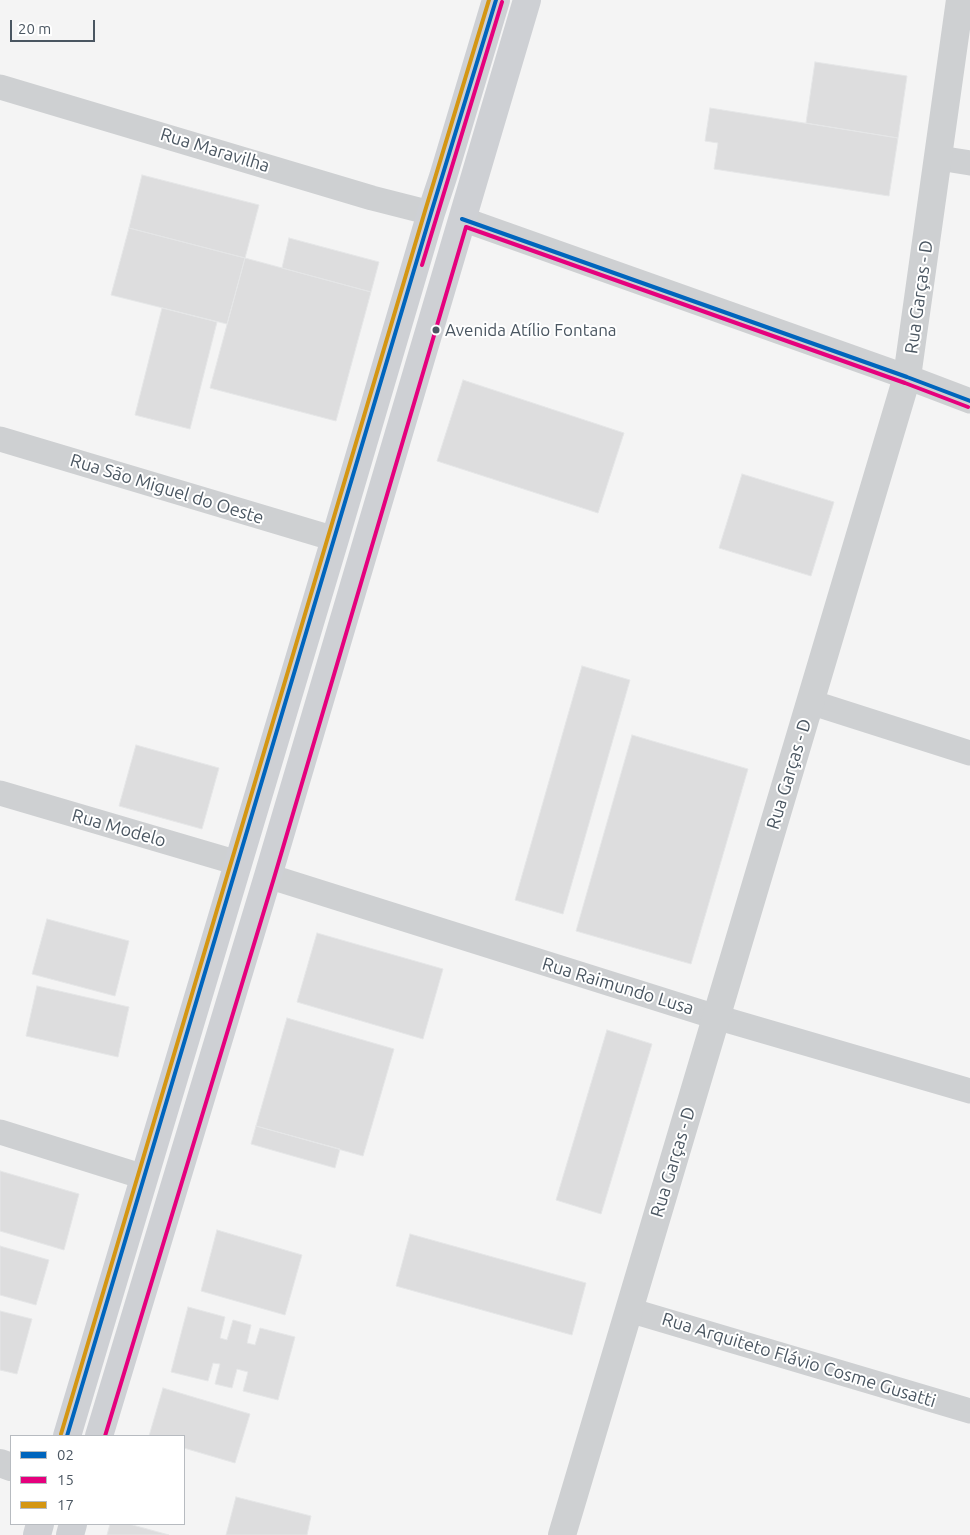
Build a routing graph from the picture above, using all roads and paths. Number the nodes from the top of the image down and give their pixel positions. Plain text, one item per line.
1 (496, 0) edge
2 (527, 0) edge
3 (960, 0) edge
4 (0, 87) edge
5 (939, 158) junction
6 (970, 163) edge
7 (431, 213) junction
8 (462, 219) junction
9 (907, 377) junction
10 (970, 401) edge
11 (0, 440) edge
12 (335, 539) junction
13 (810, 702) junction
14 (970, 753) edge
15 (0, 793) edge
16 (238, 863) junction
17 (268, 876) junction
18 (716, 1017) junction
19 (970, 1091) edge
20 (0, 1132) edge
21 (144, 1177) junction
22 (629, 1310) junction
23 (970, 1411) edge
24 (67, 1435) edge
25 (99, 1435) edge
26 (562, 1535) edge

1 - 7 main road
2 - 8 main road
3 - 5 street, Rua Garças - D
4 - 7 street, Rua Maravilha
5 - 6 street
5 - 9 street, Rua Garças - D
7 - 12 main road
8 - 9 street
8 - 17 main road
9 - 10 street
9 - 13 street, Rua Garças - D
11 - 12 street, Rua São Miguel do Oeste
12 - 16 main road
13 - 14 street
13 - 18 street, Rua Garças - D
15 - 16 street, Rua Modelo
16 - 21 main road
17 - 18 street, Rua Raimundo Lusa
17 - 25 main road
18 - 19 street, Rua Raimundo Lusa
18 - 22 street, Rua Garças - D
20 - 21 street
21 - 24 main road
22 - 23 street, Rua Arquiteto Flávio Cosme Gusatti
22 - 26 street, Rua Garças - D

